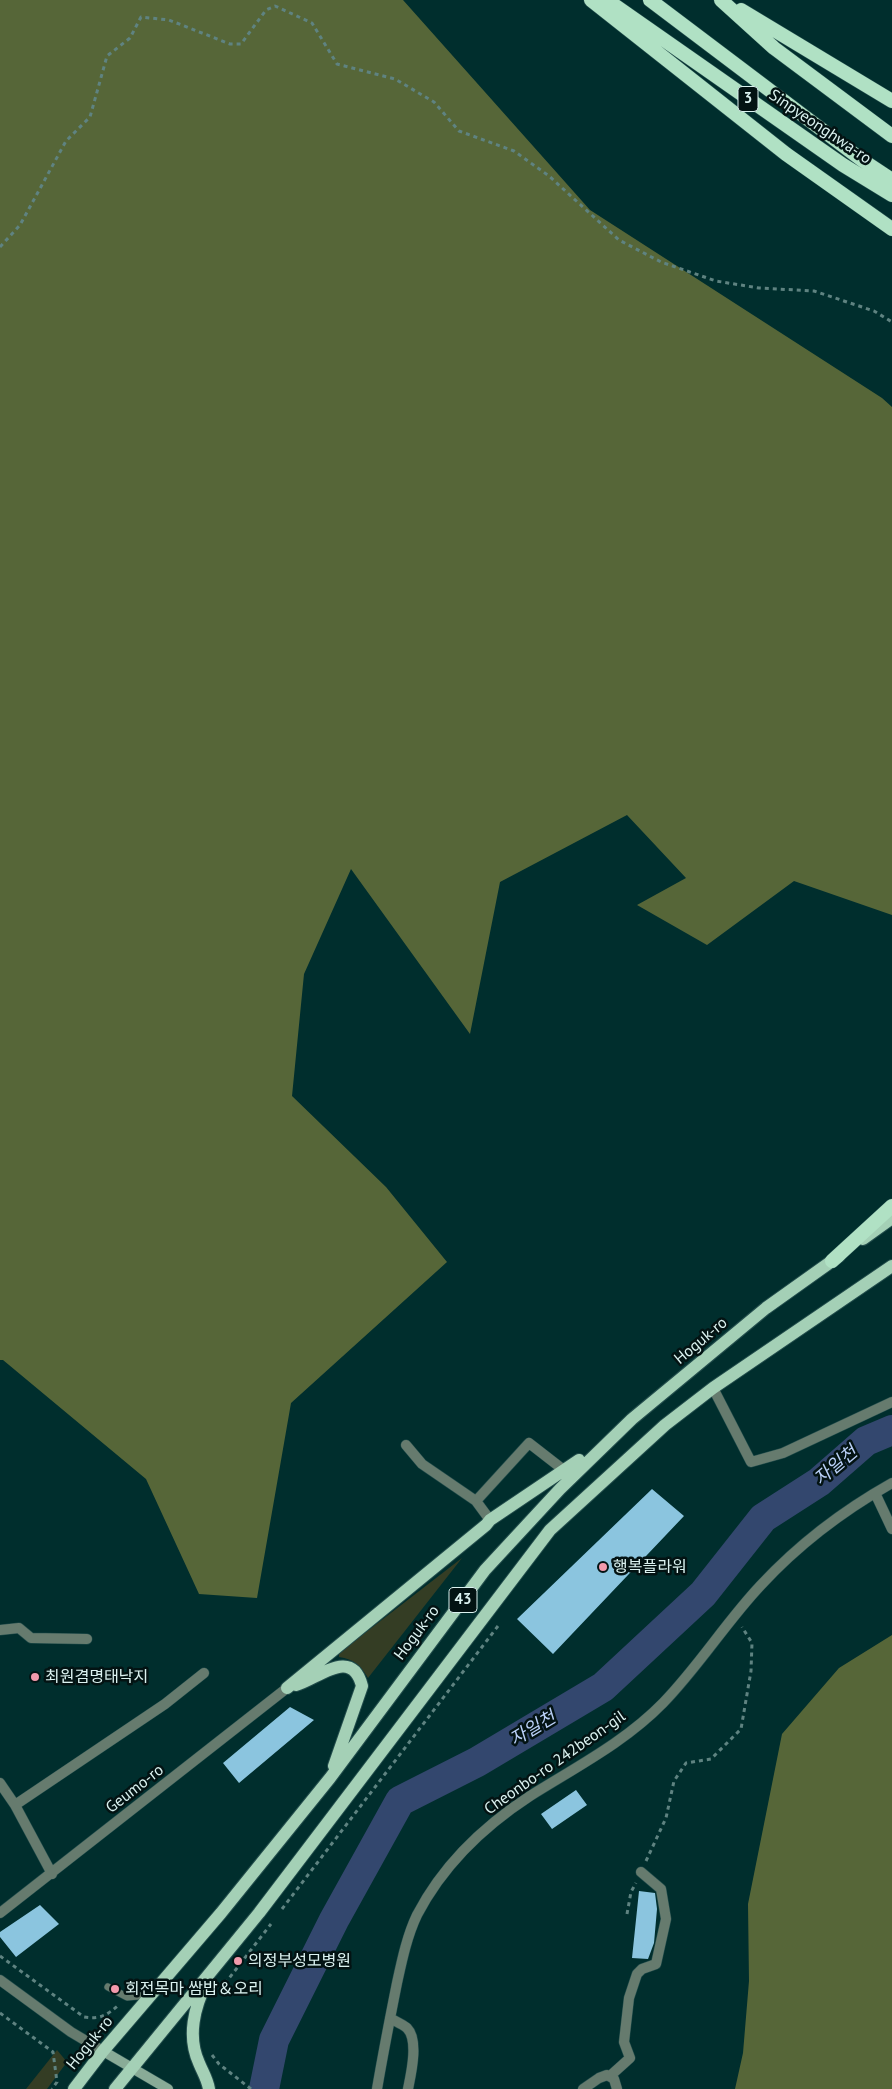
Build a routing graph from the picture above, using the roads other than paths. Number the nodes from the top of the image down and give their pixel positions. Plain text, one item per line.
1 (591, 0) edge
2 (607, 0) edge
3 (650, 0) edge
4 (723, 0) edge
5 (892, 101) edge
6 (892, 136) edge
7 (892, 180) edge
8 (892, 195) edge
9 (892, 229) edge
10 (892, 1206) edge
11 (892, 1218) edge
12 (832, 1261) junction
13 (892, 1266) edge
14 (713, 1388) junction
15 (892, 1402) edge
16 (632, 1418) junction
17 (406, 1445) dead end
18 (565, 1471) junction
19 (892, 1483) edge
20 (875, 1493) junction
21 (476, 1501) junction
22 (490, 1520) junction
23 (892, 1529) edge
24 (0, 1630) edge
25 (86, 1639) dead end
26 (204, 1673) dead end
27 (287, 1688) junction
28 (330, 1778) junction
29 (0, 1783) edge
30 (15, 1805) junction
31 (641, 1872) road end
32 (52, 1874) junction
33 (0, 1913) edge
34 (218, 1963) junction
35 (0, 1980) edge
36 (108, 1986) dead end
37 (151, 1995) junction
38 (390, 2018) junction
39 (103, 2050) junction
40 (132, 2068) junction
41 (610, 2076) junction
42 (74, 2089) edge
43 (115, 2089) edge
44 (168, 2089) edge
45 (209, 2089) edge
46 (377, 2089) edge
47 (408, 2089) edge
48 (584, 2089) edge
49 (617, 2089) edge

1 - 9 highway
2 - 8 highway, Sinpyeonghwa-ro / 3
3 - 7 highway, Sinpyeonghwa-ro / 3
4 - 5 highway
4 - 6 highway, Sinpyeonghwa-ro
10 - 12 highway
11 - 12 main road, Hoguk-ro / 43
12 - 16 main road, Hoguk-ro / 43
13 - 14 main road, 43
14 - 15 street
14 - 34 main road, 43
16 - 18 main road
16 - 28 main road, Hoguk-ro / 43
17 - 21 street
18 - 21 street
18 - 22 main road
19 - 20 street, Cheonbo-ro 242beon-gil
20 - 23 street
20 - 38 street, Cheonbo-ro 242beon-gil
21 - 22 street
22 - 27 main road
24 - 25 street
26 - 30 street
27 - 28 main road
27 - 32 street, Geumo-ro
28 - 37 main road, Hoguk-ro / 43
29 - 30 street
30 - 32 street
31 - 41 street
32 - 33 street, Geumo-ro
34 - 40 main road, 43
34 - 45 main road
35 - 39 street
36 - 37 lane
37 - 39 main road, Hoguk-ro / 43
38 - 46 street, Cheonbo-ro 242beon-gil
38 - 47 street
39 - 40 main road
39 - 42 main road, Hoguk-ro / 43
40 - 43 main road, 43
40 - 44 main road
41 - 48 street
41 - 49 street

